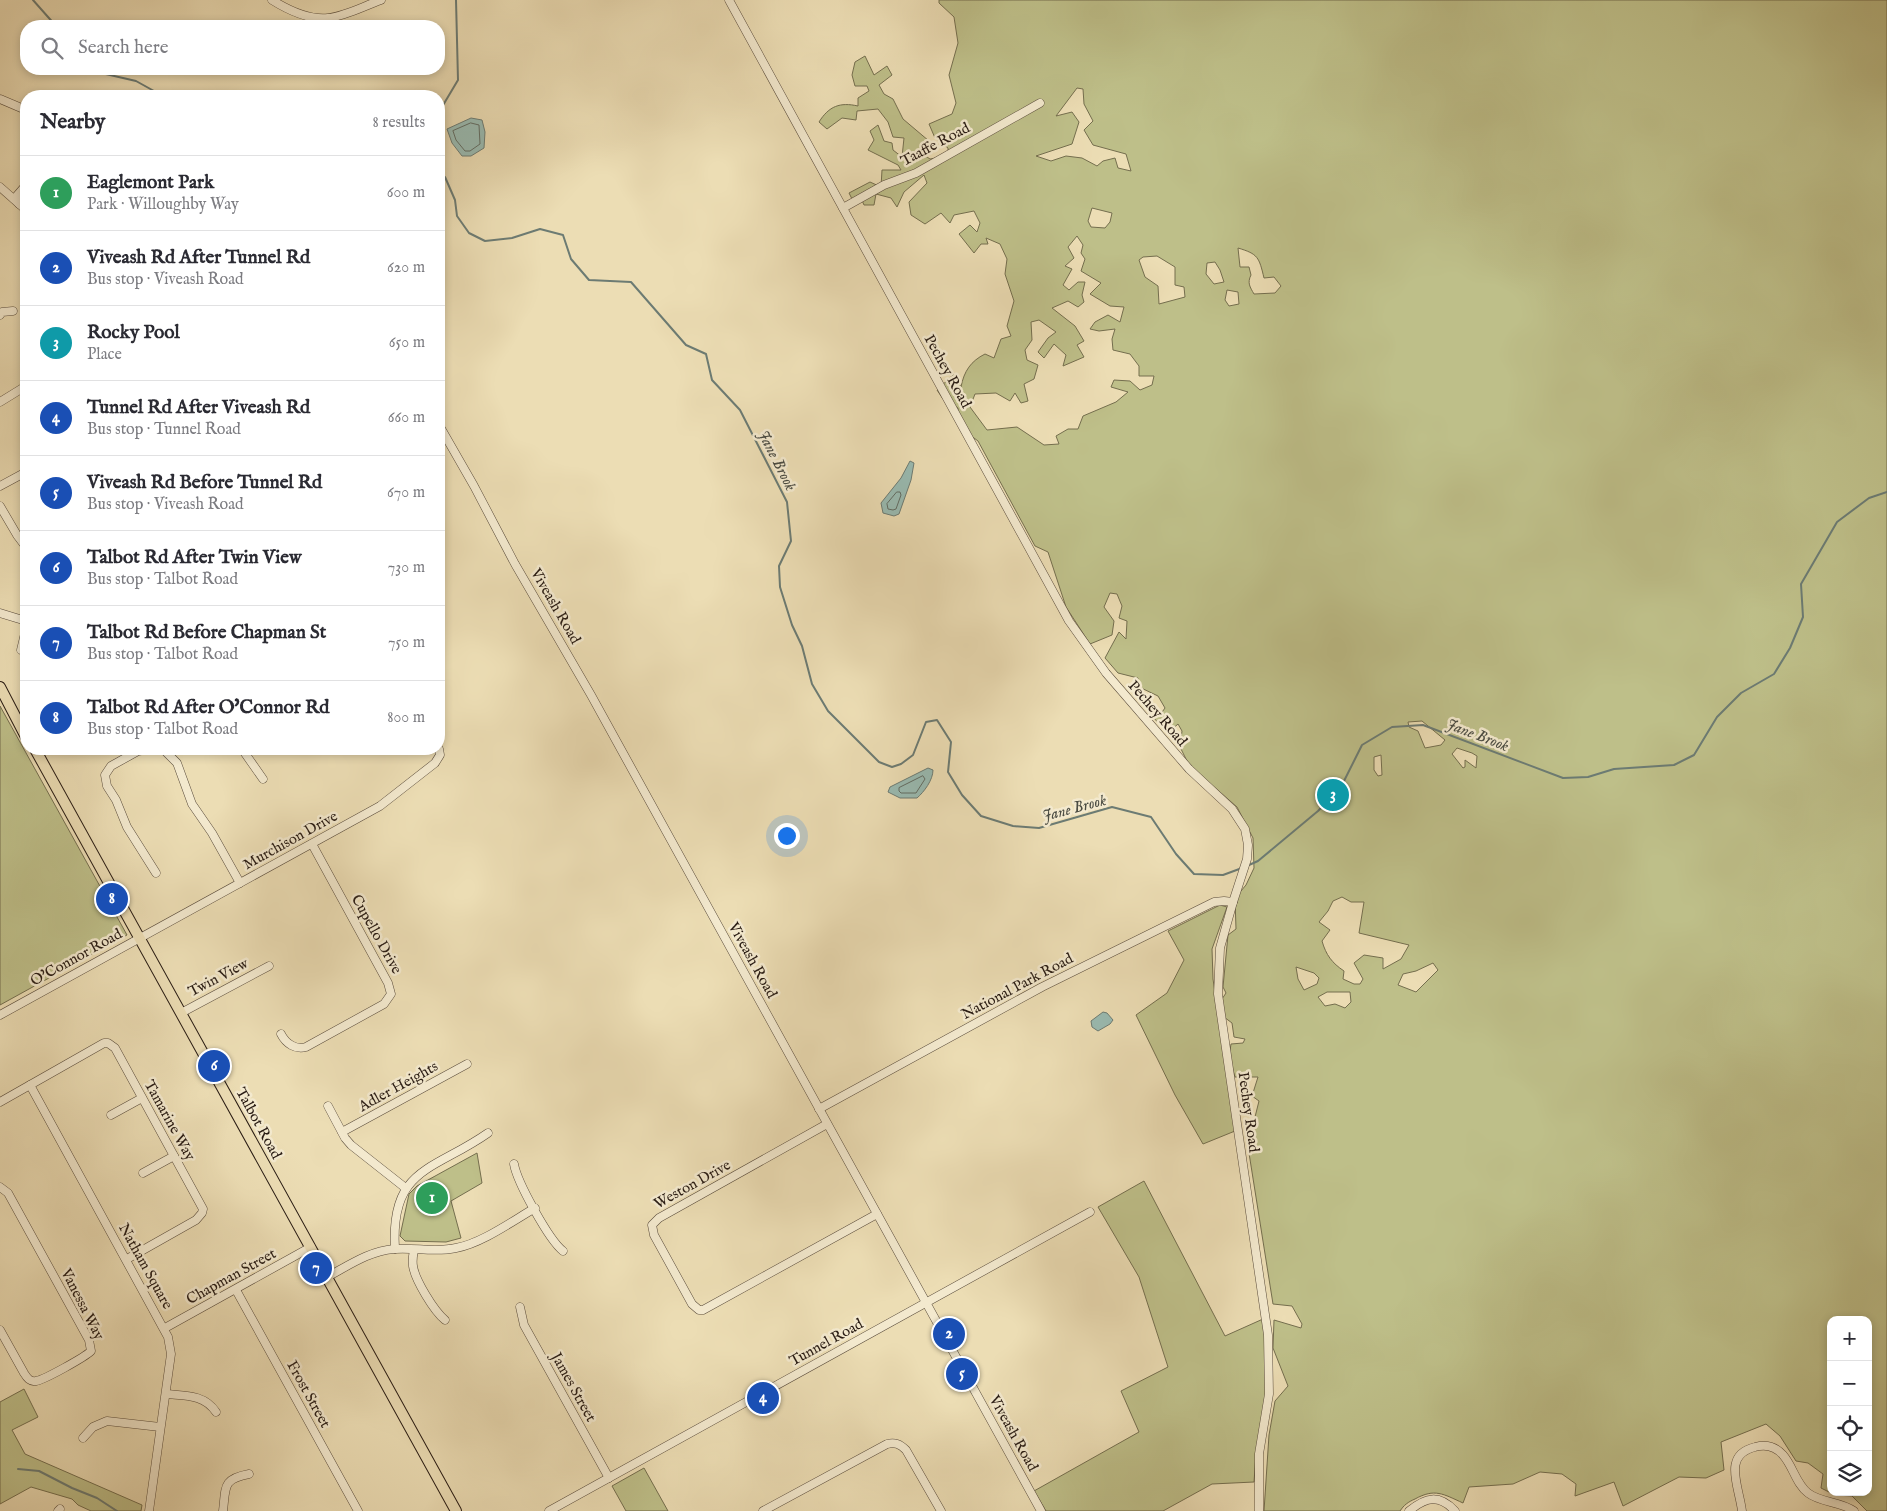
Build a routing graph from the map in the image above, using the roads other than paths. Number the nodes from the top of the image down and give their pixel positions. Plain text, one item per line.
1 (272, 0) edge
2 (381, 0) edge
3 (729, 0) edge
4 (0, 99) edge
5 (1040, 103) dead end
6 (20, 107) edge
7 (0, 187) edge
8 (20, 196) edge
9 (20, 200) edge
10 (17, 202) junction
11 (20, 205) edge
12 (843, 208) junction
13 (1, 311) edge
14 (13, 311) dead end
15 (20, 390) edge
16 (0, 402) edge
17 (445, 435) edge
18 (20, 475) edge
19 (0, 486) edge
20 (0, 506) edge
21 (20, 539) edge
22 (0, 613) edge
23 (20, 619) edge
24 (0, 687) edge
25 (20, 721) edge
26 (38, 755) edge
27 (131, 755) edge
28 (170, 755) edge
29 (246, 755) edge
30 (439, 755) edge
31 (263, 778) dead end
32 (312, 844) junction
33 (156, 873) dead end
34 (240, 883) junction
35 (1233, 902) junction
36 (139, 938) junction
37 (269, 966) dead end
38 (181, 1013) junction
39 (0, 1015) edge
40 (281, 1034) dead end
41 (467, 1064) dead end
42 (30, 1085) junction
43 (142, 1098) junction
44 (0, 1102) edge
45 (328, 1106) dead end
46 (820, 1109) junction
47 (111, 1115) dead end
48 (827, 1124) junction
49 (342, 1132) junction
50 (488, 1133) dead end
51 (174, 1156) junction
52 (514, 1164) dead end
53 (143, 1173) dead end
54 (0, 1187) edge
55 (405, 1189) junction
56 (535, 1208) junction
57 (1090, 1212) dead end
58 (877, 1214) junction
59 (310, 1247) junction
60 (394, 1249) junction
61 (414, 1250) junction
62 (563, 1252) dead end
63 (127, 1259) junction
64 (327, 1277) junction
65 (236, 1290) junction
66 (926, 1303) junction
67 (520, 1307) dead end
68 (445, 1320) dead end
69 (165, 1328) junction
70 (0, 1330) edge
71 (166, 1394) junction
72 (216, 1412) dead end
73 (160, 1427) junction
74 (83, 1438) dead end
75 (249, 1474) dead end
76 (609, 1478) junction
77 (149, 1511) edge
78 (223, 1511) edge
79 (358, 1511) edge
80 (456, 1511) edge
81 (549, 1511) edge
82 (763, 1511) edge
83 (941, 1511) edge
84 (1041, 1511) edge
85 (1259, 1511) edge
86 (1409, 1511) edge
87 (1455, 1511) edge
88 (1742, 1511) edge
89 (1854, 1511) edge

1 - 2 street
3 - 12 street, Pechey Road
4 - 6 street
5 - 12 street, Taaffe Road
7 - 10 street
8 - 10 street
9 - 10 street
10 - 11 street
12 - 35 street, Pechey Road
13 - 14 street
15 - 16 street
17 - 46 street, Viveash Road
18 - 19 street
20 - 21 street
22 - 23 street
24 - 25 main road
26 - 36 main road, Talbot Road
27 - 33 street
28 - 34 street
29 - 31 street
30 - 32 street, Murchison Drive
32 - 34 street, Murchison Drive
32 - 40 street, Cupello Drive
34 - 36 street, Murchison Drive
35 - 46 street, National Park Road
35 - 85 street, Pechey Road
36 - 38 main road, Talbot Road
36 - 39 street, O'Connor Road
37 - 38 street, Twin View
38 - 59 main road, Talbot Road
41 - 49 street, Adler Heights
42 - 43 street, Tamarine Way
42 - 44 street
42 - 63 street, Natham Square
43 - 47 street
43 - 51 street, Tamarine Way
45 - 49 street
46 - 48 street, Viveash Road
48 - 58 street, Viveash Road
48 - 58 street, Weston Drive
49 - 55 street
50 - 55 street
51 - 53 street
51 - 63 street, Tamarine Way
52 - 56 street
54 - 70 street, Vanessa Way
55 - 60 street
56 - 61 street
56 - 62 street
57 - 66 street, Tunnel Road
58 - 66 street, Viveash Road
59 - 64 main road, Talbot Road
59 - 65 street, Chapman Street
60 - 61 street
60 - 64 street
61 - 68 street
63 - 69 street, Natham Square
64 - 80 main road, Talbot Road
65 - 69 street, Chapman Street
65 - 79 street, Frost Street
66 - 76 street, Tunnel Road
66 - 84 street, Viveash Road
67 - 76 street, James Street
69 - 71 street, Natham Square
71 - 72 street
71 - 73 street, Natham Square
73 - 74 street
73 - 77 street, Natham Square
75 - 78 street
76 - 81 street, Tunnel Road
82 - 83 street
86 - 87 street
88 - 89 street

